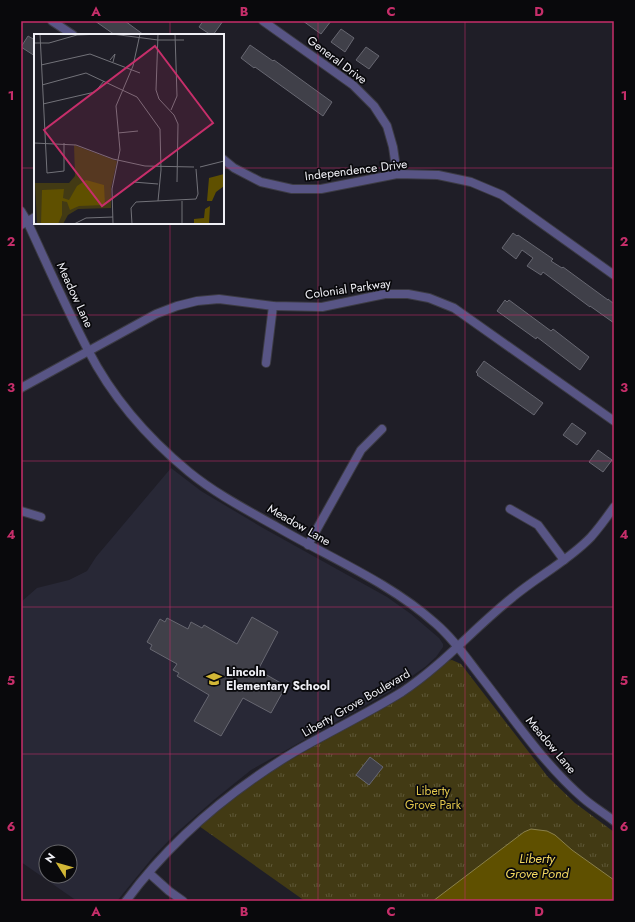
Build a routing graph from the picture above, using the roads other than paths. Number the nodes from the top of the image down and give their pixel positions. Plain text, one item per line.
1 (52, 21) edge
2 (263, 21) edge
3 (72, 34) edge
4 (224, 160) edge
5 (397, 174) junction
6 (21, 211) edge
7 (34, 218) edge
8 (24, 223) edge
9 (614, 275) edge
10 (273, 306) junction
11 (88, 351) junction
12 (266, 363) dead end
13 (21, 388) edge
14 (614, 421) edge
15 (382, 430) dead end
16 (614, 507) edge
17 (510, 509) dead end
18 (21, 511) edge
19 (41, 517) dead end
20 (308, 545) junction
21 (564, 560) junction
22 (457, 646) junction
23 (614, 821) edge
24 (149, 873) junction
25 (126, 901) edge
26 (182, 901) edge

1 - 3 street
2 - 5 street, General Drive
4 - 5 street, Independence Drive
5 - 9 street, Independence Drive
6 - 8 street, Meadow Lane
7 - 8 street
8 - 11 street, Meadow Lane
10 - 11 street, Colonial Parkway
10 - 12 street
10 - 14 street, Colonial Parkway
11 - 13 street, Colonial Parkway
11 - 20 street, Meadow Lane
15 - 20 street
16 - 21 street, Liberty Grove Boulevard
17 - 21 street
18 - 19 street
20 - 22 street, Meadow Lane
21 - 22 street, Liberty Grove Boulevard
22 - 23 street, Meadow Lane
22 - 24 street, Liberty Grove Boulevard
24 - 25 street, Liberty Grove Boulevard
24 - 26 street

